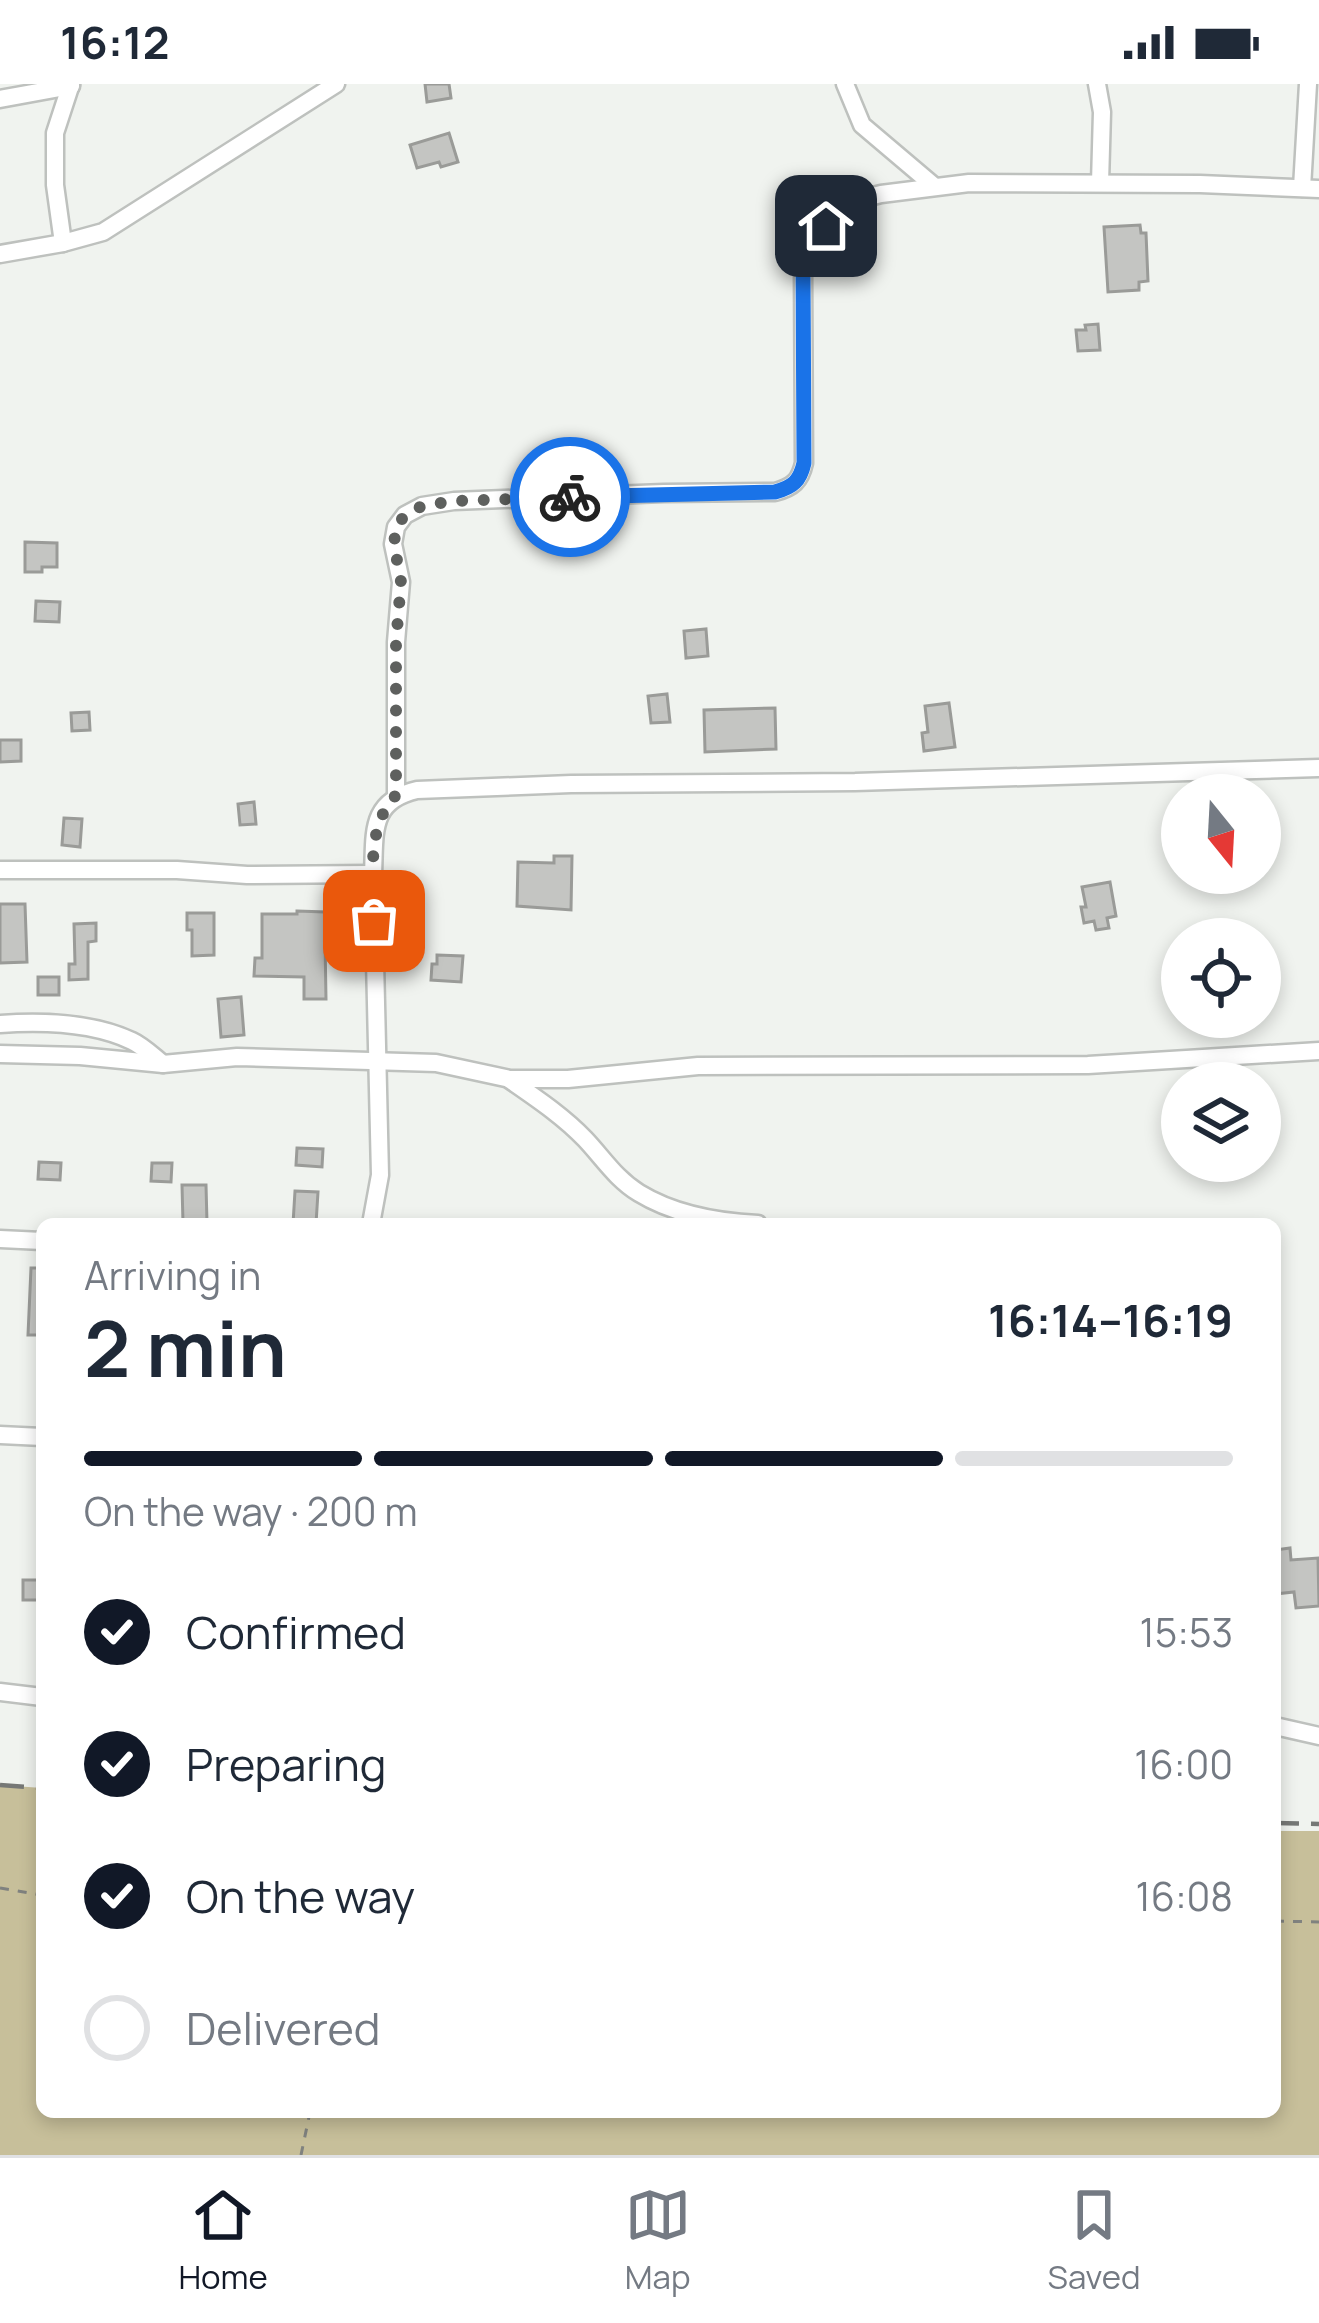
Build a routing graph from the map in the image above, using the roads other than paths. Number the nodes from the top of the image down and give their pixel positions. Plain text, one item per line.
1 (336, 84) edge
2 (845, 84) edge
3 (1097, 84) edge
4 (1308, 84) edge
5 (71, 85) edge
6 (0, 99) edge
7 (1100, 183) junction
8 (934, 186) junction
9 (1311, 188) edge
10 (63, 243) junction
11 (0, 254) edge
12 (1319, 768) edge
13 (396, 795) junction
14 (0, 870) edge
15 (374, 874) junction
16 (0, 1024) edge
17 (1319, 1052) edge
18 (0, 1054) edge
19 (377, 1062) junction
20 (163, 1064) junction
21 (510, 1079) junction
22 (372, 1218) edge
23 (713, 1218) edge
24 (0, 1239) edge
25 (36, 1241) edge
26 (0, 1435) edge
27 (36, 1437) edge
28 (0, 1692) edge
29 (36, 1696) edge
30 (1281, 1727) edge
31 (1319, 1736) edge

1 - 10 street
2 - 8 street
3 - 7 street
4 - 9 street
5 - 6 street
5 - 10 street
7 - 8 street
7 - 9 street
8 - 13 street
10 - 11 street
12 - 13 street
13 - 15 street
14 - 15 street
15 - 19 street
16 - 20 street
17 - 21 street
18 - 20 street
19 - 20 street
19 - 21 street
19 - 22 street
21 - 23 street
24 - 25 street
26 - 27 street
28 - 29 street
30 - 31 street

